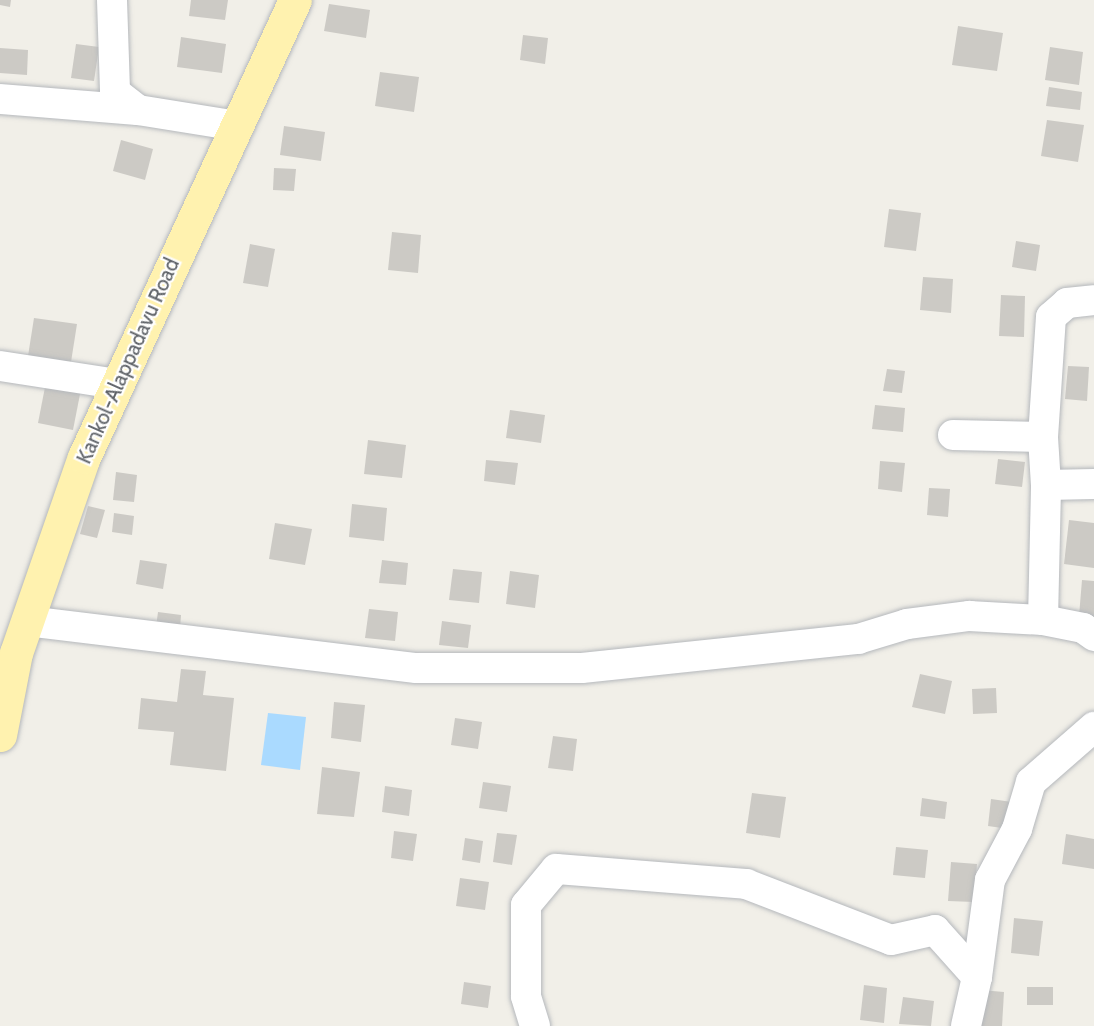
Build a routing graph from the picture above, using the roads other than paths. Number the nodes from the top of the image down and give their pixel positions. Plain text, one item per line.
1 (112, 0) edge
2 (295, 0) edge
3 (0, 99) edge
4 (138, 110) junction
5 (238, 126) junction
6 (1094, 300) edge
7 (0, 366) edge
8 (116, 384) junction
9 (953, 435) dead end
10 (1043, 438) junction
11 (1094, 484) edge
12 (1046, 485) junction
13 (1043, 620) junction
14 (27, 621) junction
15 (1094, 636) edge
16 (8, 652) edge
17 (1094, 727) edge
18 (0, 735) edge
19 (976, 976) junction
20 (535, 1026) edge
21 (966, 1026) edge

1 - 4 street
2 - 5 main road, Kankol-Alappadavu Road
3 - 4 street
4 - 5 street
5 - 8 main road, Kankol-Alappadavu Road
6 - 10 street
7 - 8 street
8 - 14 main road, Kankol-Alappadavu Road
9 - 10 street
10 - 12 street
11 - 12 street
12 - 13 street
13 - 14 street
13 - 15 street
14 - 16 main road, Kankol-Alappadavu Road
16 - 18 main road, Kankol-Alappadavu Road
17 - 19 street
19 - 20 street
19 - 21 street

